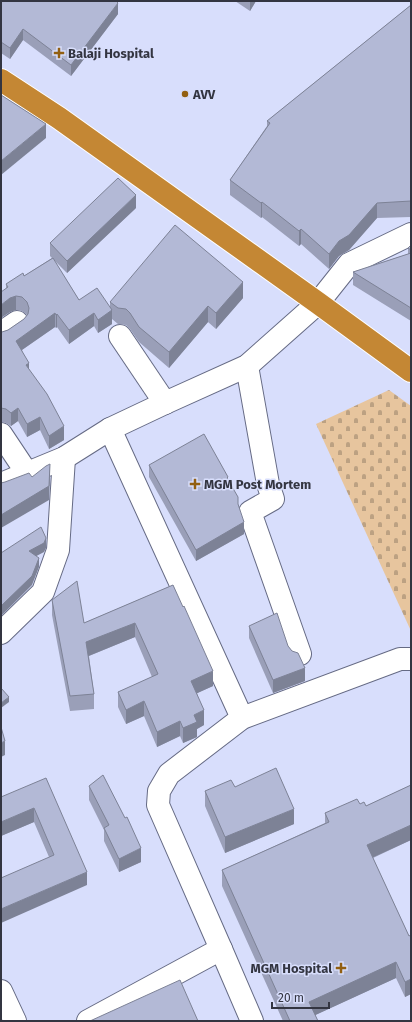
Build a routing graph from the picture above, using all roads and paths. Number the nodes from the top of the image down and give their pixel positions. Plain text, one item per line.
1 (1, 80) edge
2 (411, 234) edge
3 (318, 304) junction
4 (120, 336) dead end
5 (247, 366) junction
6 (411, 371) edge
7 (165, 403) junction
8 (110, 429) junction
9 (1, 434) edge
10 (64, 458) junction
11 (27, 473) junction
12 (1, 484) edge
13 (1, 633) edge
14 (300, 654) edge
15 (411, 659) edge
16 (242, 718) junction
17 (222, 950) junction
18 (1, 991) edge
19 (15, 1021) edge
20 (88, 1021) edge
21 (252, 1021) edge

1 - 3 highway
2 - 3 street
3 - 5 street
3 - 6 highway
4 - 7 street
5 - 7 street
5 - 14 street
7 - 8 street
8 - 10 street
8 - 16 street
9 - 11 street
10 - 11 street
10 - 13 street
11 - 12 street
15 - 16 street
16 - 17 street
17 - 20 street
17 - 21 street
18 - 19 street

